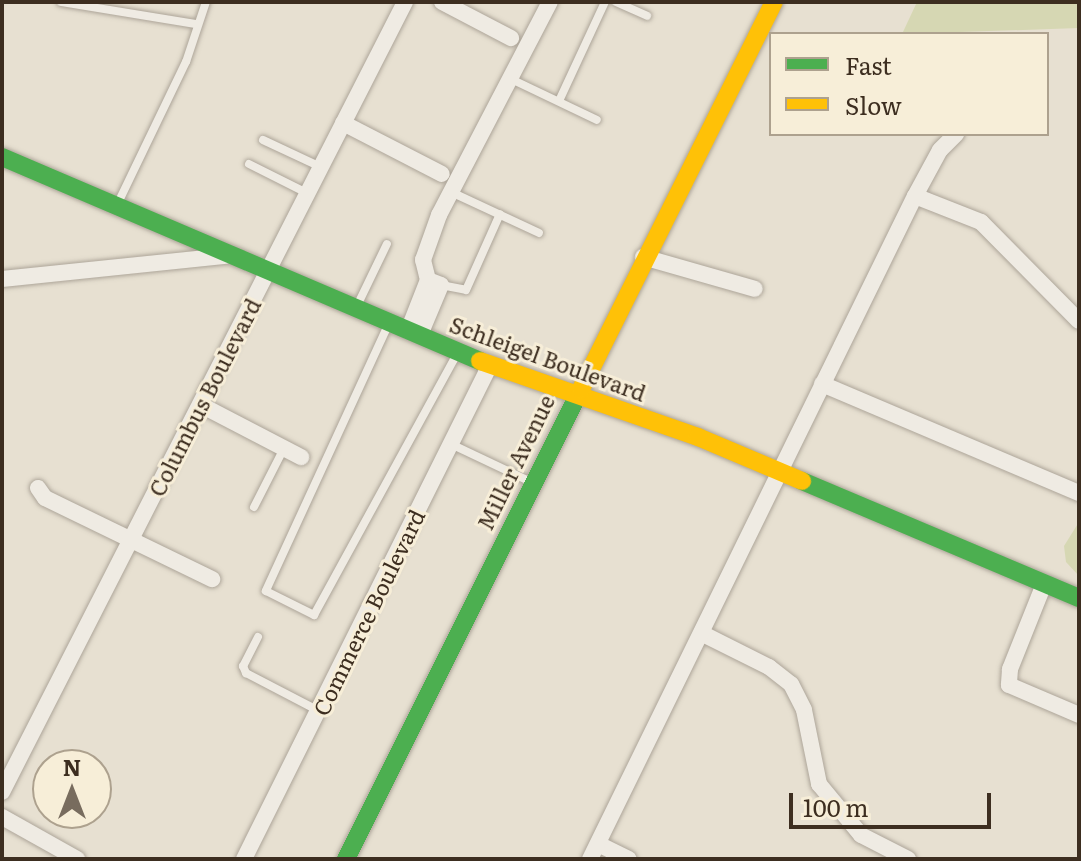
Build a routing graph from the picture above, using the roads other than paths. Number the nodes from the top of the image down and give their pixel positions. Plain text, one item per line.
1 (61, 2) edge
2 (206, 2) edge
3 (405, 2) edge
4 (442, 2) edge
5 (550, 2) edge
6 (605, 2) edge
7 (616, 2) edge
8 (774, 2) edge
9 (647, 16) dead end
10 (196, 24) junction
11 (511, 38) dead end
12 (510, 79) junction
13 (559, 101) junction
14 (597, 120) dead end
15 (343, 123) junction
16 (954, 136) edge
17 (263, 140) dead end
18 (2, 157) edge
19 (249, 164) dead end
20 (321, 167) junction
21 (442, 174) dead end
22 (451, 191) junction
23 (307, 193) junction
24 (915, 196) junction
25 (116, 207) junction
26 (500, 214) junction
27 (539, 233) dead end
28 (387, 244) dead end
29 (226, 256) junction
30 (643, 257) junction
31 (268, 271) junction
32 (2, 279) edge
33 (434, 282) junction
34 (755, 289) dead end
35 (356, 308) junction
36 (1079, 321) edge
37 (389, 323) junction
38 (414, 333) junction
39 (458, 351) junction
40 (490, 365) junction
41 (822, 384) junction
42 (574, 396) junction
43 (201, 405) junction
44 (450, 444) junction
45 (284, 448) junction
46 (301, 457) dead end
47 (782, 473) junction
48 (531, 482) junction
49 (38, 488) dead end
50 (1079, 493) edge
51 (254, 507) dead end
52 (131, 540) junction
53 (212, 579) dead end
54 (1044, 584) junction
55 (1079, 598) edge
56 (703, 634) junction
57 (258, 637) dead end
58 (319, 711) junction
59 (1079, 715) edge
60 (2, 792) edge
61 (2, 817) edge
62 (594, 852) edge
63 (77, 859) edge
64 (244, 859) edge
65 (346, 859) edge
66 (629, 859) edge
67 (908, 859) edge

1 - 10 lane
2 - 10 lane
3 - 15 street, Columbus Boulevard
4 - 11 street
5 - 12 street
6 - 13 lane
7 - 9 lane
8 - 30 street, Miller Avenue
10 - 25 lane
12 - 13 lane
12 - 22 street
13 - 14 lane
15 - 20 street, Columbus Boulevard
15 - 21 street
16 - 24 street
17 - 20 lane
18 - 25 street, Schleigel Boulevard
19 - 23 lane
20 - 23 street, Columbus Boulevard
22 - 26 lane
22 - 33 street
23 - 31 street, Columbus Boulevard
24 - 36 street
24 - 41 street
25 - 29 street, Schleigel Boulevard
26 - 27 lane
26 - 33 lane
28 - 35 lane
29 - 31 street, Schleigel Boulevard
29 - 32 street
30 - 34 street
30 - 42 street, Miller Avenue
31 - 35 street, Schleigel Boulevard
31 - 43 street, Columbus Boulevard
33 - 38 street
35 - 37 street, Schleigel Boulevard
37 - 38 street, Schleigel Boulevard
37 - 39 lane
38 - 39 street, Schleigel Boulevard
39 - 40 street, Schleigel Boulevard
40 - 42 street, Schleigel Boulevard
40 - 44 street, Commerce Boulevard
41 - 47 street
41 - 50 street
42 - 47 street, Schleigel Boulevard
42 - 48 street, Miller Avenue
43 - 45 street
43 - 52 street, Columbus Boulevard
44 - 48 lane
44 - 58 street, Commerce Boulevard
45 - 46 street
45 - 51 lane
47 - 54 street, Schleigel Boulevard
47 - 56 street
48 - 65 street, Miller Avenue
49 - 52 street
52 - 53 street
52 - 60 street, Columbus Boulevard
54 - 55 street, Schleigel Boulevard
54 - 59 street
56 - 62 street
56 - 67 street
57 - 58 lane
58 - 64 street, Commerce Boulevard
61 - 63 street
62 - 66 street

